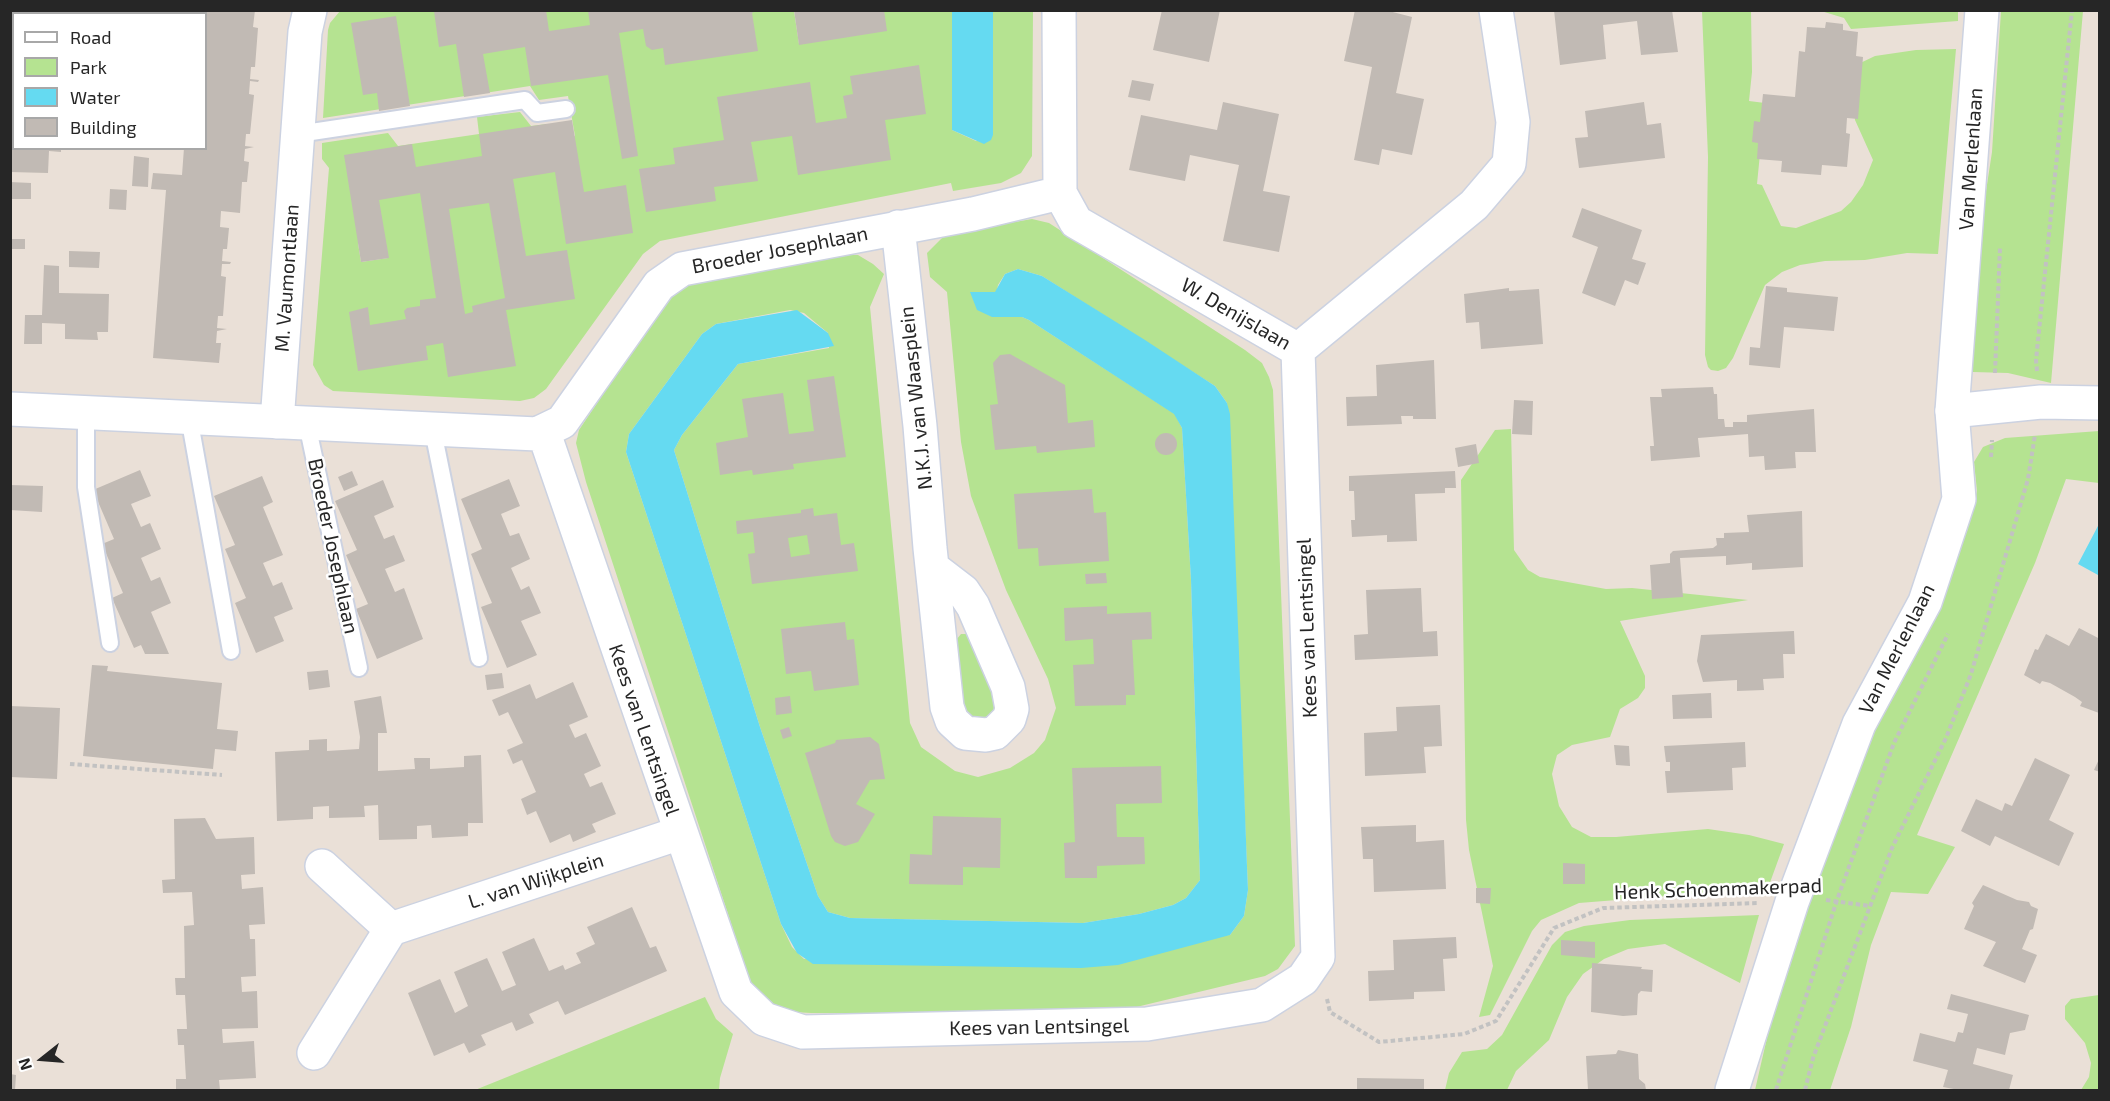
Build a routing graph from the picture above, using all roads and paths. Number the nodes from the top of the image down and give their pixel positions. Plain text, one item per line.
1 (310, 10) edge
2 (1059, 10) edge
3 (1496, 10) edge
4 (1982, 10) edge
5 (566, 109) dead end
6 (298, 134) junction
7 (1060, 193) junction
8 (898, 227) junction
9 (1298, 350) junction
10 (2100, 403) edge
11 (10, 409) edge
12 (1952, 411) junction
13 (86, 412) junction
14 (189, 417) junction
15 (292, 423) junction
16 (433, 431) junction
17 (544, 433) junction
18 (933, 568) dead end
19 (110, 643) dead end
20 (231, 651) dead end
21 (479, 658) dead end
22 (359, 668) dead end
23 (70, 764) dead end
24 (222, 775) dead end
25 (680, 833) junction
26 (322, 866) dead end
27 (1792, 902) junction
28 (1870, 906) dead end
29 (391, 929) junction
30 (1318, 957) junction
31 (314, 1053) dead end
32 (1732, 1090) edge

1 - 6 street, M. Vaumontlaan
2 - 7 street, W. Denijslaan
3 - 9 street, W. Denijslaan
4 - 12 street, Van Merlenlaan
5 - 6 lane
6 - 15 street, M. Vaumontlaan
7 - 8 street, Broeder Josephlaan
7 - 9 street, W. Denijslaan
8 - 17 street, Broeder Josephlaan
8 - 18 street, N.K.J. van Waasplein
9 - 30 street, Kees van Lentsingel
10 - 12 street
11 - 13 street
12 - 27 street, Van Merlenlaan
13 - 14 street
13 - 19 lane
14 - 15 street
14 - 20 lane
15 - 16 street
15 - 22 lane, Broeder Josephlaan
16 - 17 street
16 - 21 lane
17 - 25 street, Kees van Lentsingel
23 - 24 path
25 - 29 street, L. van Wijkplein
25 - 30 street, Kees van Lentsingel
26 - 29 street
27 - 28 path, Henk Schoenmakerpad
27 - 30 path, Henk Schoenmakerpad
27 - 32 street, Van Merlenlaan
29 - 31 street

